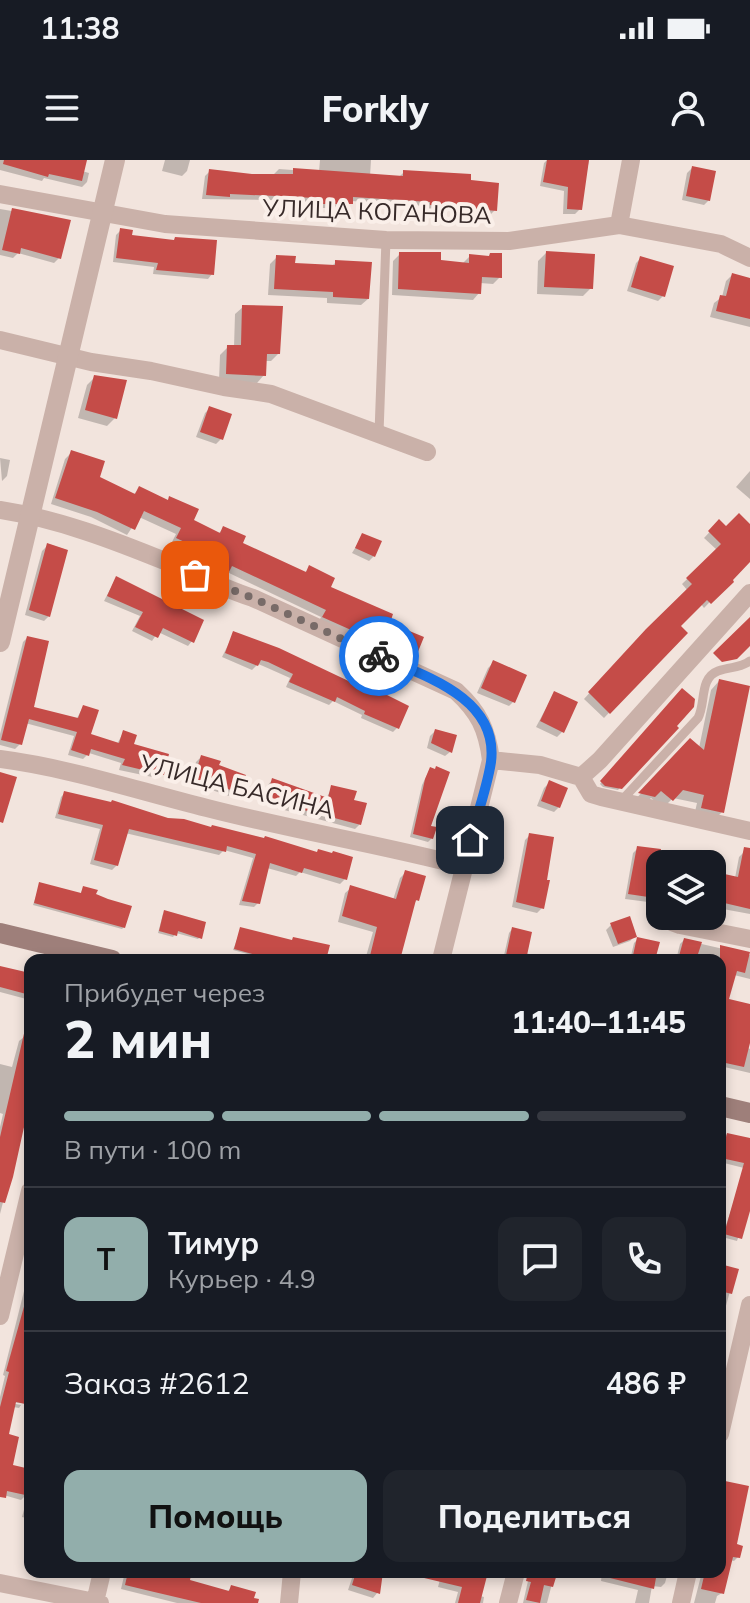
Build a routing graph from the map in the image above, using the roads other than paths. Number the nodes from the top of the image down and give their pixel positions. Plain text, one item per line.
1 (115, 160) edge
2 (631, 160) edge
3 (0, 194) edge
4 (102, 214) junction
5 (619, 225) junction
6 (386, 240) junction
7 (750, 258) edge
8 (0, 340) edge
9 (68, 357) junction
10 (379, 433) junction
11 (427, 452) dead end
12 (0, 510) edge
13 (30, 515) junction
14 (750, 593) edge
15 (0, 642) edge
16 (750, 661) edge
17 (0, 759) edge
18 (491, 760) junction
19 (581, 777) junction
20 (620, 802) junction
21 (750, 831) edge
22 (463, 866) junction
23 (705, 930) edge
24 (0, 933) edge
25 (750, 939) edge
26 (77, 954) edge
27 (442, 954) edge
28 (726, 1107) edge
29 (750, 1113) edge
30 (24, 1216) edge
31 (750, 1305) edge
32 (0, 1316) edge
33 (726, 1408) edge
34 (101, 1578) edge
35 (291, 1578) edge
36 (514, 1578) edge
37 (687, 1578) edge
38 (0, 1583) edge
39 (98, 1602) edge
40 (289, 1603) edge
41 (508, 1603) edge
42 (681, 1603) edge

1 - 4 street
2 - 5 street
3 - 4 street, УЛИЦА КОГАНОВА
4 - 6 street, УЛИЦА КОГАНОВА
4 - 9 street
5 - 6 street, УЛИЦА КОГАНОВА
5 - 7 street, УЛИЦА КОГАНОВА
6 - 10 lane
8 - 9 street
9 - 10 street
9 - 13 street
10 - 11 street
12 - 13 street
13 - 15 street
13 - 18 street
14 - 19 street
16 - 20 lane
17 - 22 street, УЛИЦА БАСИНА
18 - 19 street
18 - 22 street
19 - 20 street
20 - 21 street
22 - 27 street
23 - 25 street
24 - 26 main road
28 - 29 main road
30 - 32 street
31 - 33 street
34 - 39 street
35 - 40 street
36 - 41 street
37 - 42 street
38 - 39 street

